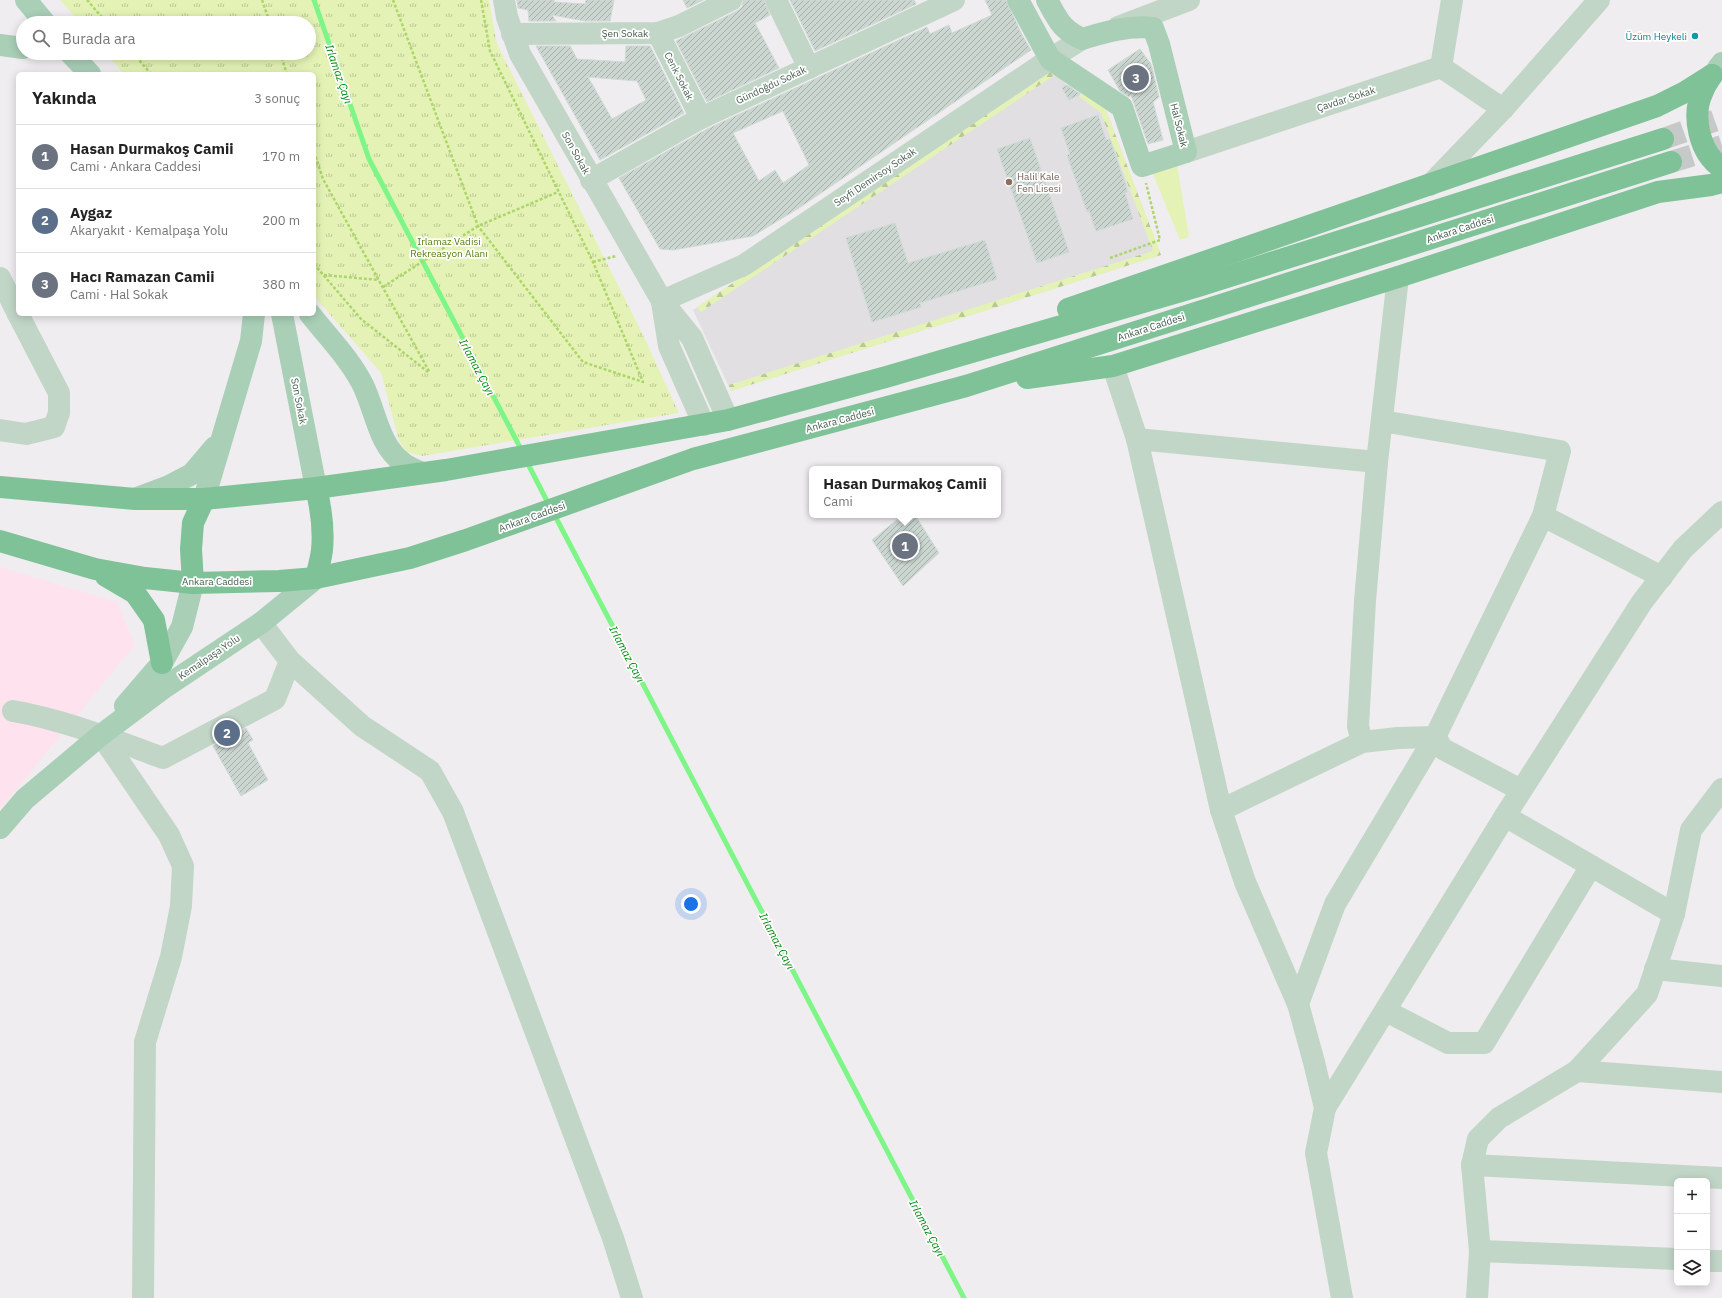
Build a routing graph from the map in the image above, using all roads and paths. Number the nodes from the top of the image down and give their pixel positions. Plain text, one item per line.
1 (26, 0) edge
2 (87, 0) edge
3 (262, 0) edge
4 (393, 0) edge
5 (481, 0) edge
6 (504, 0) edge
7 (731, 0) edge
8 (776, 0) edge
9 (954, 0) edge
10 (1018, 0) edge
11 (1047, 0) edge
12 (1190, 0) edge
13 (1452, 0) edge
14 (1599, 0) edge
15 (39, 16) edge
16 (101, 16) edge
17 (268, 16) edge
18 (658, 33) junction
19 (512, 34) junction
20 (1089, 37) junction
21 (0, 45) edge
22 (16, 47) edge
23 (1050, 59) junction
24 (75, 60) edge
25 (139, 60) edge
26 (282, 60) edge
27 (1441, 67) junction
28 (809, 68) junction
29 (1719, 68) edge
30 (88, 72) edge
31 (149, 72) edge
32 (286, 72) edge
33 (1503, 109) junction
34 (701, 118) junction
35 (1663, 139) tunnel mouth
36 (1186, 152) junction
37 (316, 158) edge
38 (1671, 162) tunnel mouth
39 (1142, 166) junction
40 (1722, 168) edge
41 (591, 180) junction
42 (1722, 182) edge
43 (1430, 185) junction
44 (558, 192) junction
45 (478, 226) junction
46 (1110, 258) dead end
47 (316, 266) edge
48 (324, 275) junction
49 (1398, 277) junction
50 (0, 278) edge
51 (379, 280) junction
52 (383, 287) junction
53 (662, 301) junction
54 (16, 310) edge
55 (19, 316) edge
56 (254, 316) edge
57 (282, 316) edge
58 (312, 316) edge
59 (1113, 366) junction
60 (886, 377) junction
61 (966, 386) junction
62 (728, 420) junction
63 (1382, 422) junction
64 (695, 426) junction
65 (0, 430) edge
66 (1137, 439) junction
67 (220, 440) junction
68 (1377, 462) junction
69 (422, 473) junction
70 (0, 487) edge
71 (316, 488) junction
72 (135, 499) junction
73 (204, 499) junction
74 (1722, 512) edge
75 (1543, 516) junction
76 (0, 541) edge
77 (95, 569) junction
78 (1662, 577) junction
79 (316, 578) junction
80 (193, 583) junction
81 (261, 623) junction
82 (290, 661) junction
83 (162, 662) junction
84 (13, 712) dead end
85 (101, 735) junction
86 (1435, 737) junction
87 (1362, 742) junction
88 (1722, 789) edge
89 (1521, 790) junction
90 (1220, 810) junction
91 (1505, 816) junction
92 (0, 828) edge
93 (1591, 866) junction
94 (1674, 914) junction
95 (1655, 969) junction
96 (1722, 976) edge
97 (1298, 1004) junction
98 (1386, 1011) junction
99 (1577, 1071) junction
100 (1722, 1082) edge
101 (1325, 1108) junction
102 (1472, 1165) junction
103 (1722, 1178) edge
104 (1480, 1251) junction
105 (1674, 1259) edge
106 (1710, 1261) edge
107 (1722, 1261) edge
108 (143, 1298) edge
109 (632, 1298) edge
110 (1342, 1298) edge
111 (1477, 1298) edge

1 - 15 main road
2 - 16 path
3 - 17 path
4 - 45 path
5 - 44 path
6 - 19 street, Son Sokak
7 - 18 street, Şen Sokak
8 - 28 street
9 - 28 street, Gündoğdu Sokak
10 - 23 main road
11 - 20 main road
12 - 20 street, Seyfi Demirsoy Sokak
13 - 27 street
14 - 33 street
18 - 19 street, Şen Sokak
18 - 34 street, Cenk Sokak
19 - 41 street, Son Sokak
20 - 23 street, Seyfi Demirsoy Sokak
20 - 36 main road, Hal Sokak
21 - 22 main road
23 - 39 main road
23 - 53 street, Seyfi Demirsoy Sokak
24 - 30 main road
25 - 31 path
26 - 32 path
27 - 33 street
27 - 36 street, Çavdar Sokak
28 - 34 street, Gündoğdu Sokak
29 - 40 highway
29 - 43 highway
33 - 43 street
34 - 41 street, Gündoğdu Sokak
35 - 60 highway
36 - 39 main road, Hal Sokak
37 - 51 path
38 - 61 highway, Ankara Caddesi
39 - 46 path
41 - 53 street, Son Sokak
42 - 49 highway
43 - 60 highway
44 - 45 path
44 - 45 path
45 - 52 path
47 - 48 path
48 - 51 path
48 - 52 path
49 - 59 highway
49 - 63 street
50 - 54 street
51 - 52 path
53 - 62 street
53 - 64 street
55 - 65 street
56 - 67 main road
57 - 71 main road, Son Sokak
58 - 69 main road
59 - 61 highway
59 - 66 street
60 - 62 highway
61 - 79 highway, Ankara Caddesi
62 - 64 highway
63 - 68 street
63 - 75 street
64 - 69 highway
66 - 68 street
66 - 90 street
67 - 72 main road
67 - 73 main road
68 - 87 street
69 - 71 highway
70 - 72 highway
71 - 73 highway
71 - 79 highway
72 - 73 highway
73 - 80 highway
74 - 78 street
75 - 78 street
75 - 86 street
76 - 77 highway, Ankara Caddesi
77 - 80 highway, Ankara Caddesi
77 - 83 highway
78 - 89 street
79 - 80 highway, Ankara Caddesi
79 - 81 main road, Kemalpaşa Yolu
80 - 83 main road, Kemalpaşa Yolu
81 - 82 street
81 - 85 main road, Kemalpaşa Yolu
82 - 85 street
82 - 109 street
83 - 85 main road, Kemalpaşa Yolu
84 - 85 street
85 - 92 main road, Kemalpaşa Yolu
85 - 108 street
86 - 87 street
86 - 89 street
86 - 97 street
87 - 90 street
88 - 94 street
89 - 91 street
90 - 97 street
91 - 93 street
91 - 98 street
93 - 94 street
93 - 98 street
94 - 95 street
95 - 96 street
95 - 99 street
97 - 101 street
98 - 101 street
99 - 100 street
99 - 102 street
101 - 110 street
102 - 103 street
102 - 104 street
104 - 105 street
104 - 111 street
106 - 107 street

